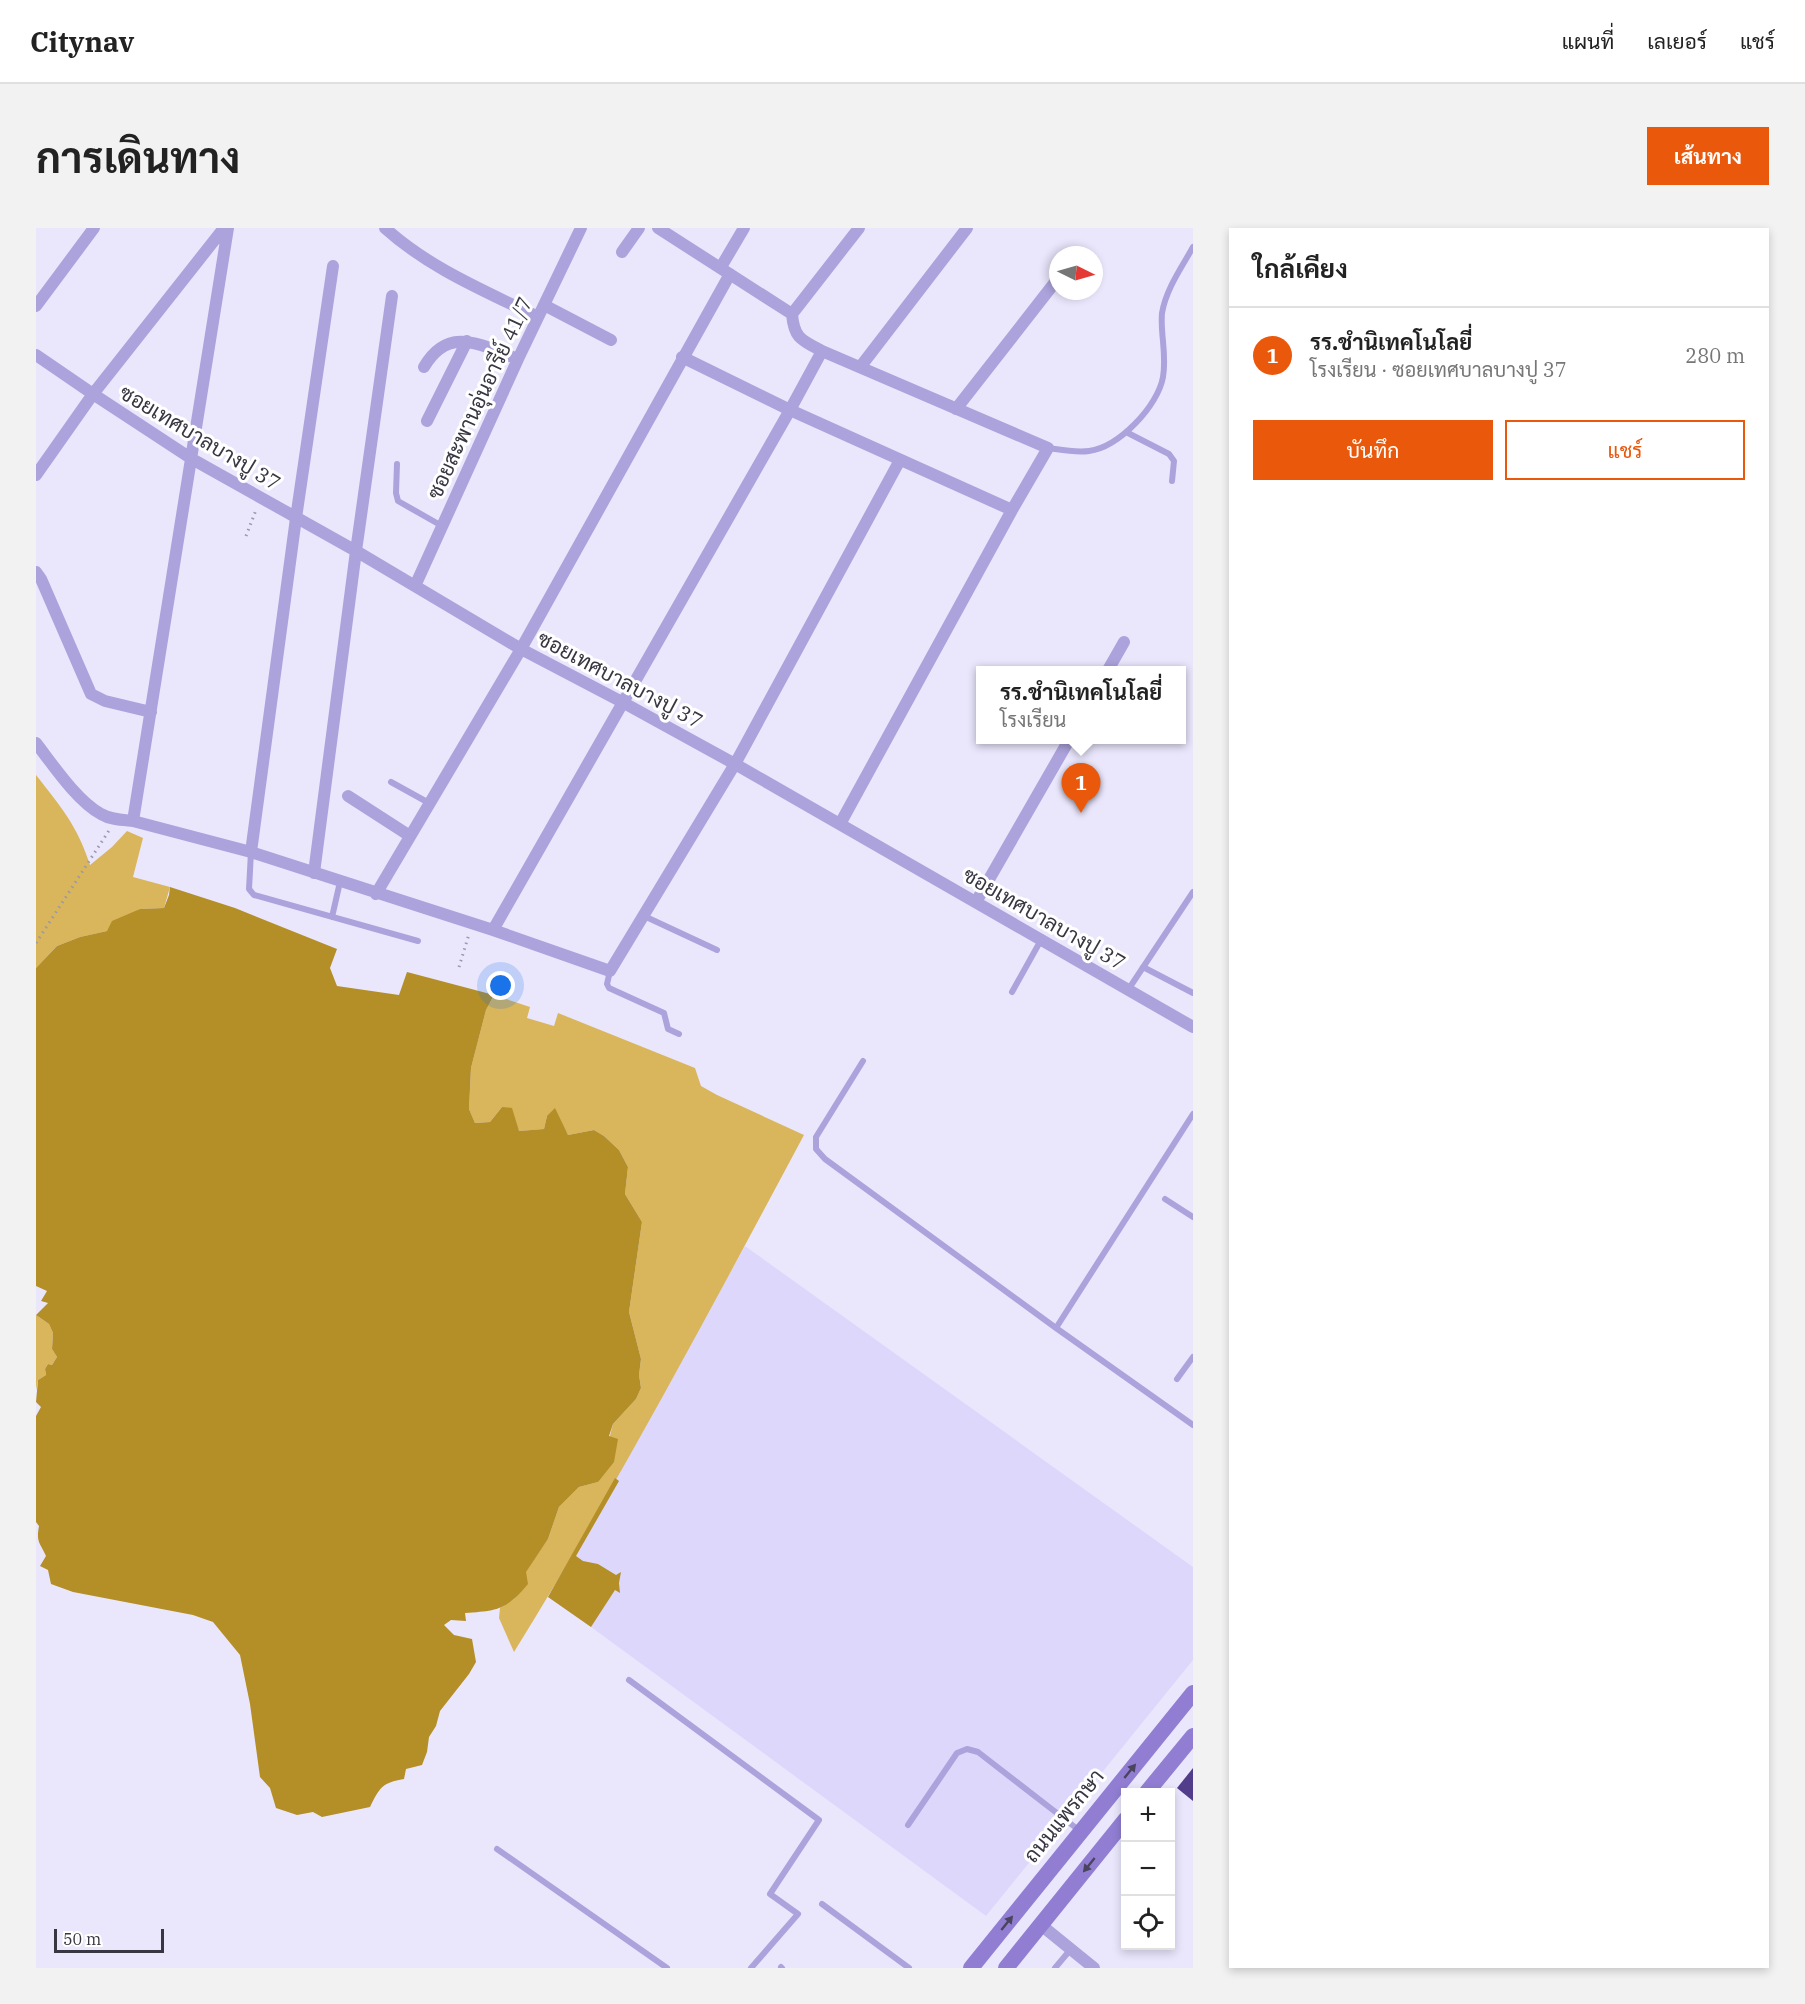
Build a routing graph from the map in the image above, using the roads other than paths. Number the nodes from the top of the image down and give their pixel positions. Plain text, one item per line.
1 (94, 228) edge
2 (226, 228) edge
3 (385, 228) edge
4 (639, 228) edge
5 (658, 228) edge
6 (744, 228) edge
7 (859, 228) edge
8 (967, 228) edge
9 (579, 229) edge
10 (1193, 247) edge
11 (622, 252) dead end
12 (333, 266) dead end
13 (725, 271) junction
14 (1049, 290) edge
15 (392, 296) dead end
16 (544, 305) junction
17 (36, 306) edge
18 (792, 314) junction
19 (538, 318) junction
20 (611, 340) dead end
21 (467, 341) junction
22 (822, 351) junction
23 (36, 355) edge
24 (682, 357) junction
25 (518, 359) junction
26 (861, 366) junction
27 (424, 368) dead end
28 (93, 394) junction
29 (956, 408) junction
30 (790, 410) junction
31 (427, 421) dead end
32 (1126, 432) junction
33 (1048, 448) junction
34 (192, 459) junction
35 (900, 460) junction
36 (397, 464) dead end
37 (36, 476) edge
38 (1172, 480) dead end
39 (1012, 510) junction
40 (296, 518) junction
41 (442, 526) junction
42 (356, 551) junction
43 (36, 572) edge
44 (415, 586) junction
45 (1124, 642) dead end
46 (521, 649) junction
47 (1110, 666) edge
48 (624, 703) junction
49 (151, 712) junction
50 (36, 743) edge
51 (1066, 744) edge
52 (735, 764) junction
53 (391, 782) dead end
54 (348, 796) dead end
55 (429, 803) junction
56 (134, 821) junction
57 (840, 824) junction
58 (410, 836) junction
59 (251, 852) junction
60 (315, 873) junction
61 (340, 882) junction
62 (1193, 892) edge
63 (376, 894) junction
64 (976, 902) junction
65 (644, 916) junction
66 (332, 917) junction
67 (493, 930) junction
68 (1041, 940) junction
69 (418, 941) dead end
70 (717, 950) dead end
71 (1143, 967) junction
72 (610, 971) junction
73 (1128, 990) junction
74 (1012, 992) dead end
75 (1193, 993) edge
76 (1193, 1027) edge
77 (679, 1035) dead end
78 (862, 1061) dead end
79 (1193, 1114) edge
80 (1165, 1199) dead end
81 (1192, 1216) edge
82 (1056, 1328) junction
83 (1193, 1357) edge
84 (1177, 1379) dead end
85 (1193, 1425) edge
86 (629, 1680) dead end
87 (1193, 1693) edge
88 (1193, 1736) edge
89 (1150, 1788) edge
90 (1121, 1824) edge
91 (908, 1825) dead end
92 (1081, 1832) junction
93 (497, 1849) dead end
94 (822, 1904) dead end
95 (1041, 1925) junction
96 (1071, 1949) junction
97 (667, 1968) edge
98 (752, 1968) edge
99 (909, 1968) edge
100 (971, 1968) edge
101 (1006, 1968) edge
102 (1055, 1968) edge
103 (1094, 1968) edge

1 - 17 street
2 - 28 street
2 - 34 street
3 - 19 street
4 - 11 street
5 - 13 street
6 - 13 street
7 - 18 street
8 - 26 street
9 - 16 street, ซอยสะพานอุ่นอารีย์ 41/7
10 - 32 lane
12 - 40 street
13 - 18 street
13 - 24 street
14 - 29 street
15 - 42 street
16 - 19 street, ซอยสะพานอุ่นอารีย์ 41/7
16 - 20 street
18 - 22 street
19 - 25 street, ซอยสะพานอุ่นอารีย์ 41/7
21 - 25 street
21 - 27 street
21 - 31 street
22 - 26 street
22 - 30 street
23 - 28 street, ซอยเทศบาลบางปู 37
24 - 30 street
24 - 46 street
25 - 41 street, ซอยสะพานอุ่นอารีย์ 41/7
26 - 29 street
28 - 34 street, ซอยเทศบาลบางปู 37
28 - 37 street
29 - 33 street
30 - 35 street
30 - 48 street
32 - 33 lane
32 - 38 lane
33 - 39 street
34 - 40 street, ซอยเทศบาลบางปู 37
34 - 49 street
35 - 39 street
35 - 52 street
36 - 41 lane
39 - 57 street
40 - 42 street, ซอยเทศบาลบางปู 37
40 - 59 street
41 - 44 street, ซอยสะพานอุ่นอารีย์ 41/7
42 - 44 street, ซอยเทศบาลบางปู 37
42 - 60 street
43 - 49 street
44 - 46 street, ซอยเทศบาลบางปู 37
45 - 47 street
46 - 48 street, ซอยเทศบาลบางปู 37
46 - 55 street
48 - 52 street, ซอยเทศบาลบางปู 37
48 - 67 street
49 - 56 street
50 - 56 street
51 - 64 street
52 - 57 street, ซอยเทศบาลบางปู 37
52 - 65 street
53 - 55 lane
54 - 58 street
55 - 58 street
56 - 59 street
57 - 64 street, ซอยเทศบาลบางปู 37
58 - 63 street
59 - 60 street
59 - 66 lane
60 - 61 street
61 - 63 street
61 - 66 lane
62 - 71 lane
63 - 67 street
64 - 68 street, ซอยเทศบาลบางปู 37
65 - 70 lane
65 - 72 street
66 - 69 lane
67 - 72 street
68 - 73 street, ซอยเทศบาลบางปู 37
68 - 74 lane
71 - 73 lane
71 - 75 lane
72 - 77 lane
73 - 76 street, ซอยเทศบาลบางปู 37
78 - 82 lane
79 - 82 lane
80 - 81 lane
82 - 85 lane
83 - 84 lane
86 - 98 lane
92 -> 87 main road, ถนนแพรกษา
88 - 89 main road
90 -> 95 main road
91 - 92 lane
100 -> 92 main road, ถนนแพรกษา
93 - 97 lane
94 - 99 lane
95 - 96 street
95 - 101 main road
96 - 102 lane
96 - 103 street

